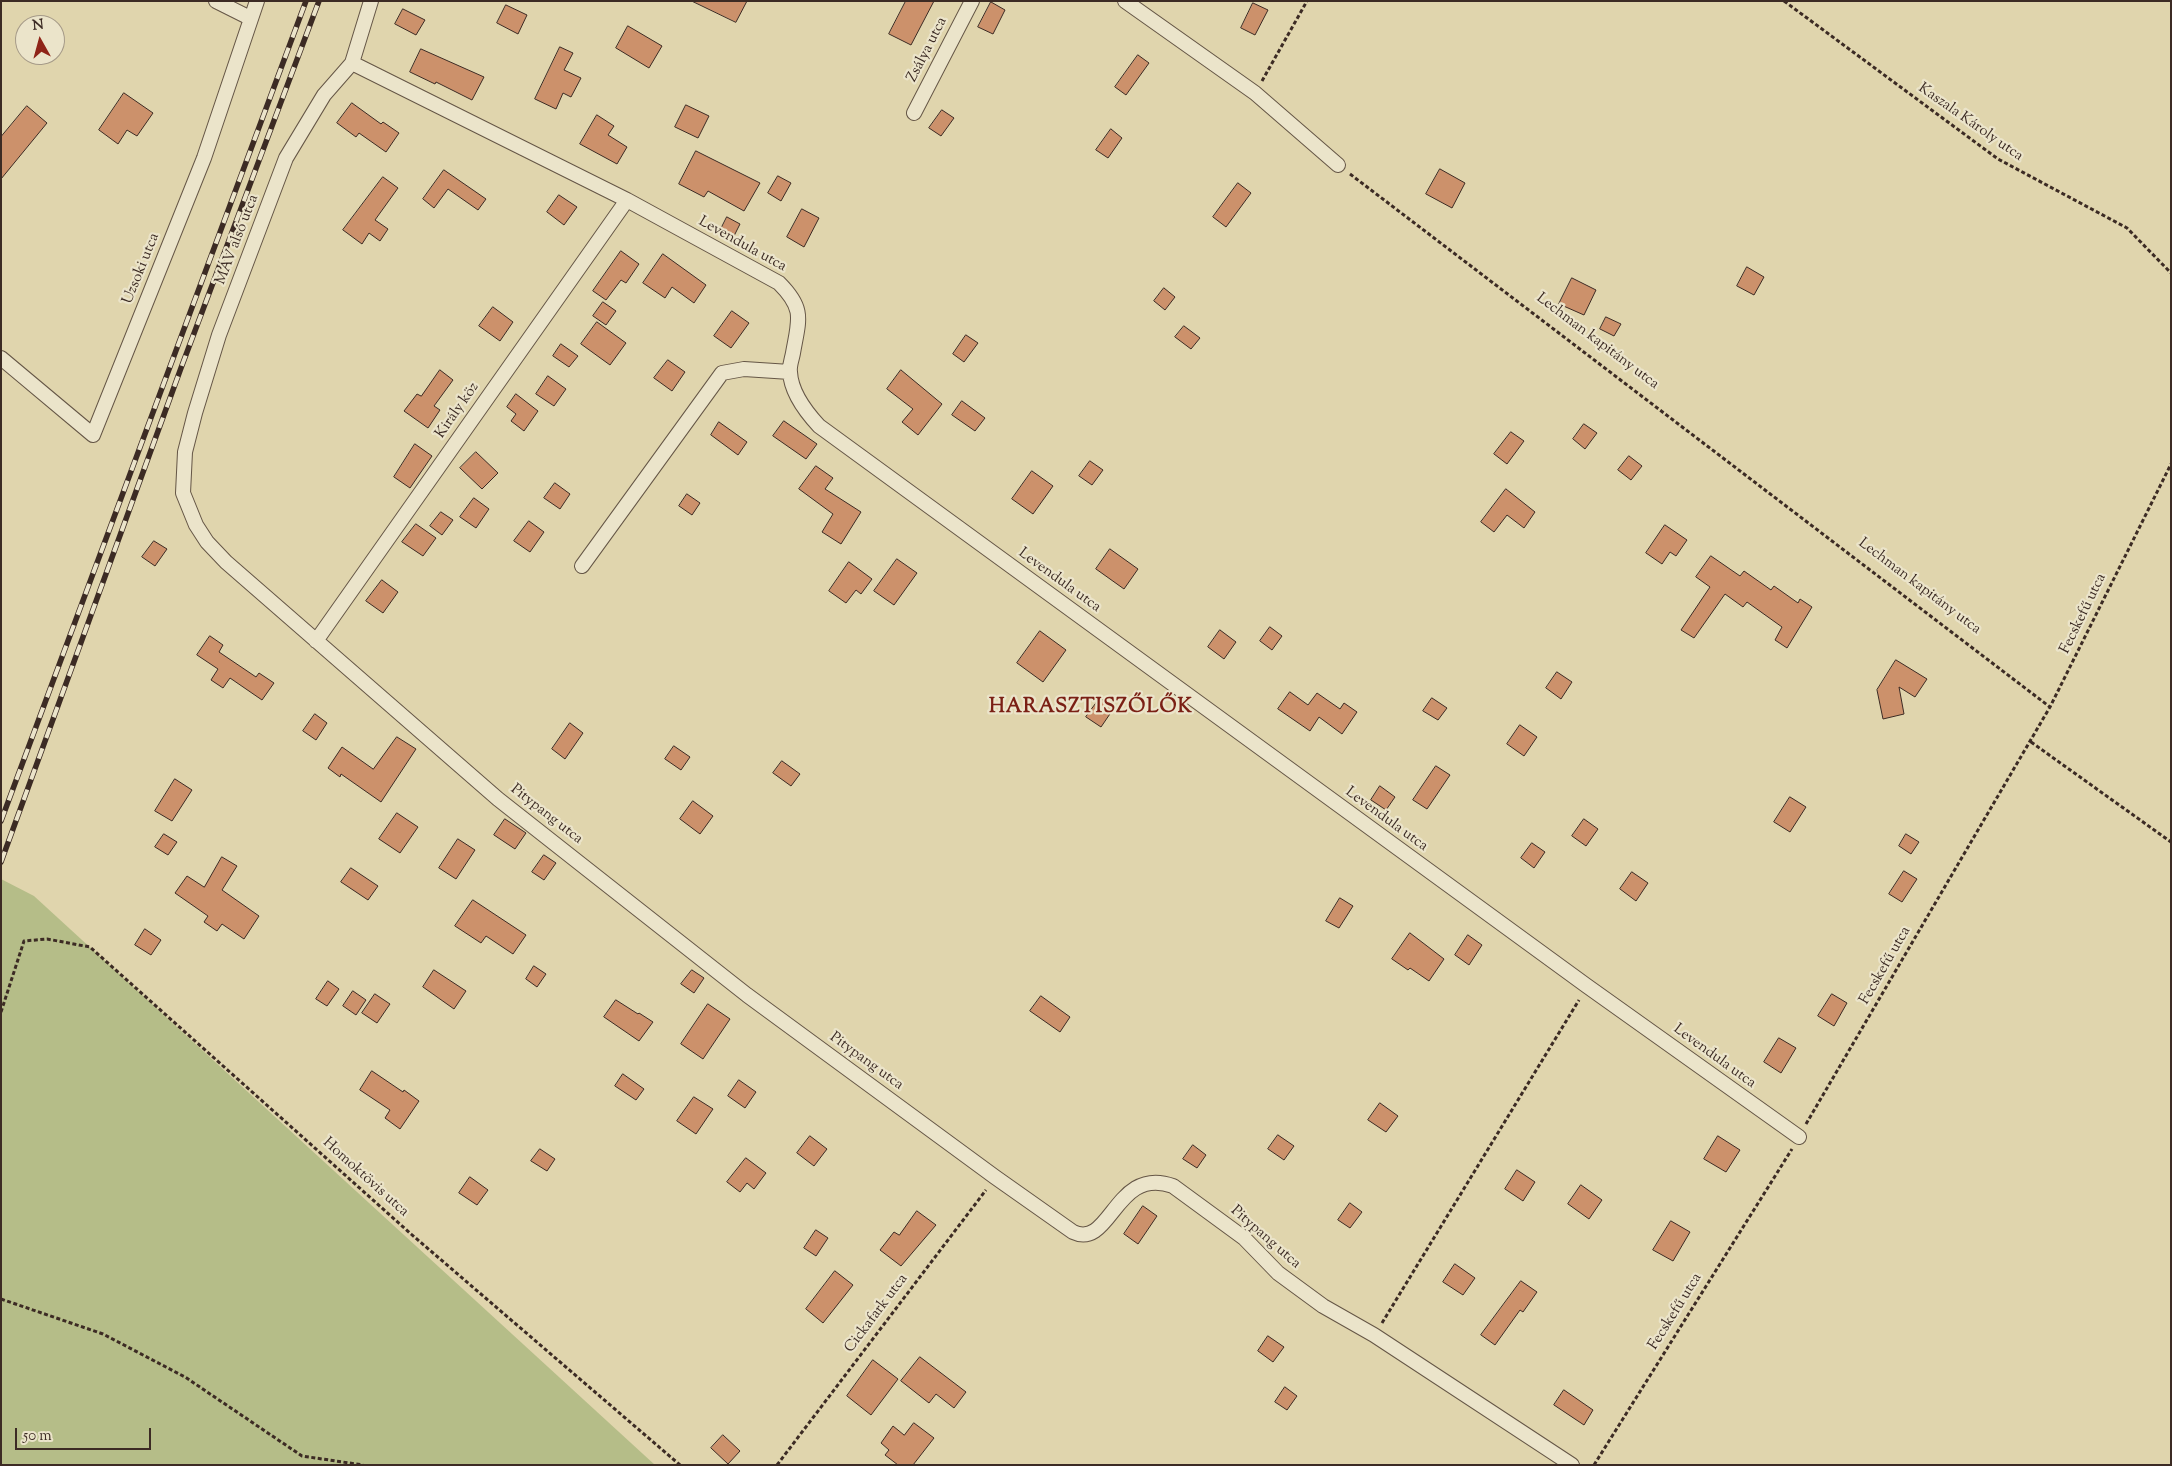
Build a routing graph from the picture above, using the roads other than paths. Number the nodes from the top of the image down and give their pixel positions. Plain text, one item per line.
1 (216, 1) edge
2 (257, 1) edge
3 (371, 1) edge
4 (972, 1) edge
5 (1125, 1) edge
6 (250, 18) junction
7 (352, 63) junction
8 (914, 113) dead end
9 (1338, 165) road end
10 (627, 200) junction
11 (1, 358) edge
12 (790, 372) junction
13 (188, 509) joint
14 (582, 566) dead end
15 (316, 641) junction
16 (1798, 1137) road end
17 (1572, 1465) edge

1 - 6 street
2 - 6 street, Uzsoki utca
3 - 7 street, MÁV alsó utca
4 - 8 street, Zsálya utca
5 - 9 street
6 - 11 street, Uzsoki utca
7 - 10 street, Levendula utca
7 - 13 street, MÁV alsó utca
10 - 12 street, Levendula utca
10 - 15 street, Király köz
12 - 14 street
12 - 16 street, Levendula utca
13 - 15 street, Pitypang utca
15 - 17 street, Pitypang utca

